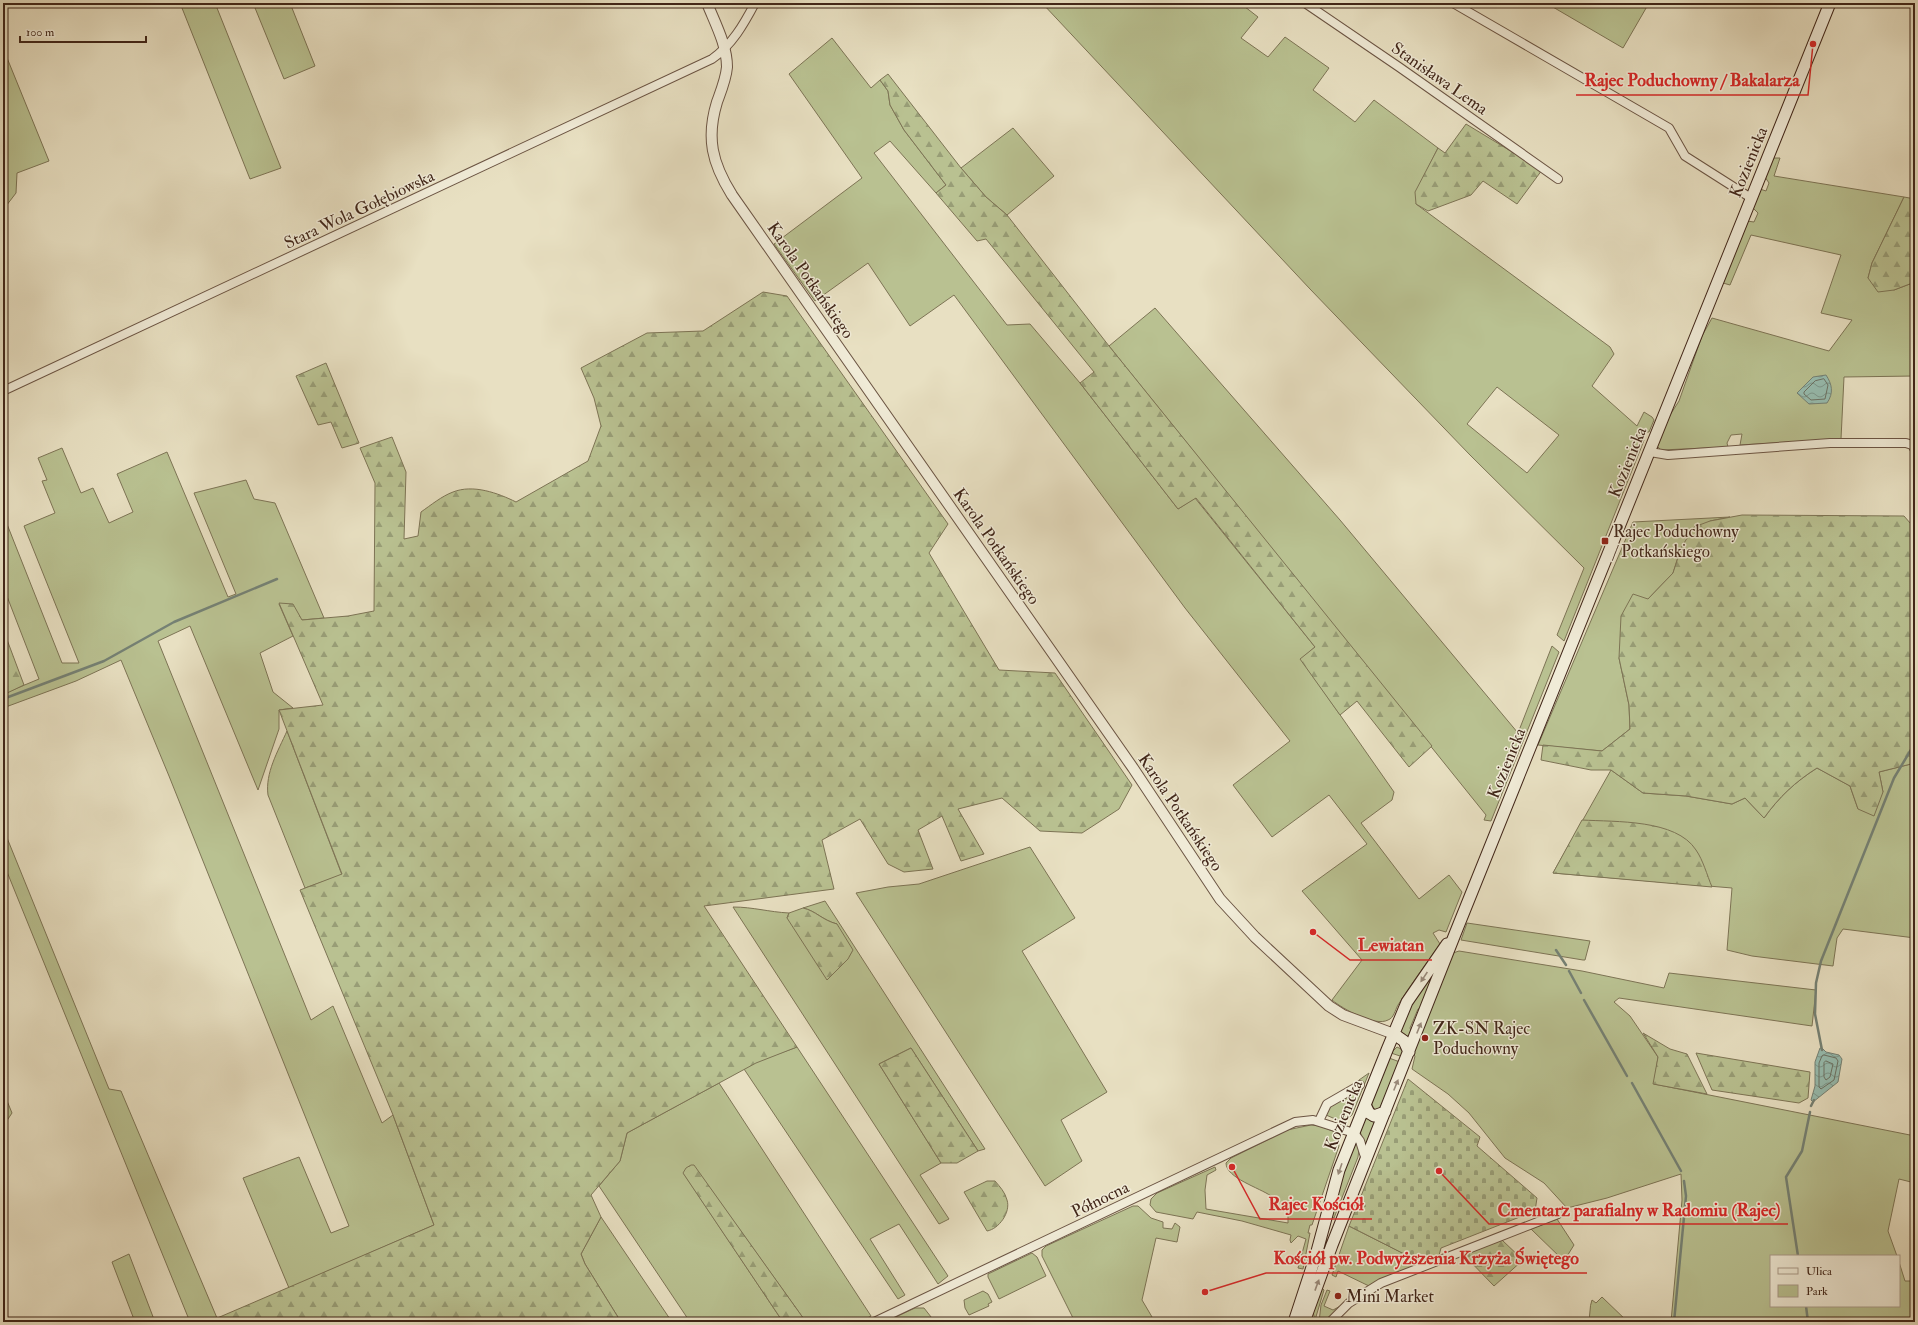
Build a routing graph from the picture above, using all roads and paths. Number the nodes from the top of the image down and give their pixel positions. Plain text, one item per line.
1 (707, 3) edge
2 (755, 3) edge
3 (1304, 3) edge
4 (1453, 3) edge
5 (1830, 3) edge
6 (725, 51) junction
7 (1558, 180) dead end
8 (1751, 198) junction
9 (3, 391) edge
10 (1915, 450) edge
11 (1650, 452) junction
12 (1455, 934) junction
13 (1372, 1027) junction
14 (1394, 1034) junction
15 (1404, 1041) junction
16 (1387, 1050) junction
17 (1410, 1052) junction
18 (1360, 1085) dead end
19 (1365, 1105) junction
20 (1385, 1112) junction
21 (1319, 1121) junction
22 (1342, 1129) junction
23 (1354, 1133) junction
24 (1349, 1145) junction
25 (1366, 1160) junction
26 (1558, 1214) dead end
27 (1306, 1320) edge
28 (874, 1322) edge
29 (1294, 1322) edge
30 (1330, 1322) edge

1 - 6 street, Karola Potkańskiego
2 - 6 street
3 - 7 street, Stanisława Lema
4 - 8 street
5 - 8 main road, Kozienicka
6 - 9 street, Stara Wola Gołębiowska
6 - 13 street, Karola Potkańskiego
8 - 11 main road, Kozienicka
10 - 11 street
11 - 12 main road, Kozienicka
12 -> 14 main road, Kozienicka
17 -> 12 main road, Kozienicka
13 - 14 street, Karola Potkańskiego
13 - 16 street
14 - 15 main road
14 - 16 main road, Kozienicka
15 - 16 main road
15 - 17 main road
16 - 19 main road, Kozienicka
20 -> 17 main road, Kozienicka
18 - 21 street
19 - 20 main road
19 - 23 main road, Kozienicka
20 - 25 main road, Kozienicka
21 - 22 street, Północna
21 - 28 street, Północna
22 - 23 street, Północna
22 - 24 street
23 - 24 main road, Kozienicka
23 - 25 street
24 -> 29 main road, Kozienicka
27 -> 25 main road, Kozienicka
26 - 30 street

